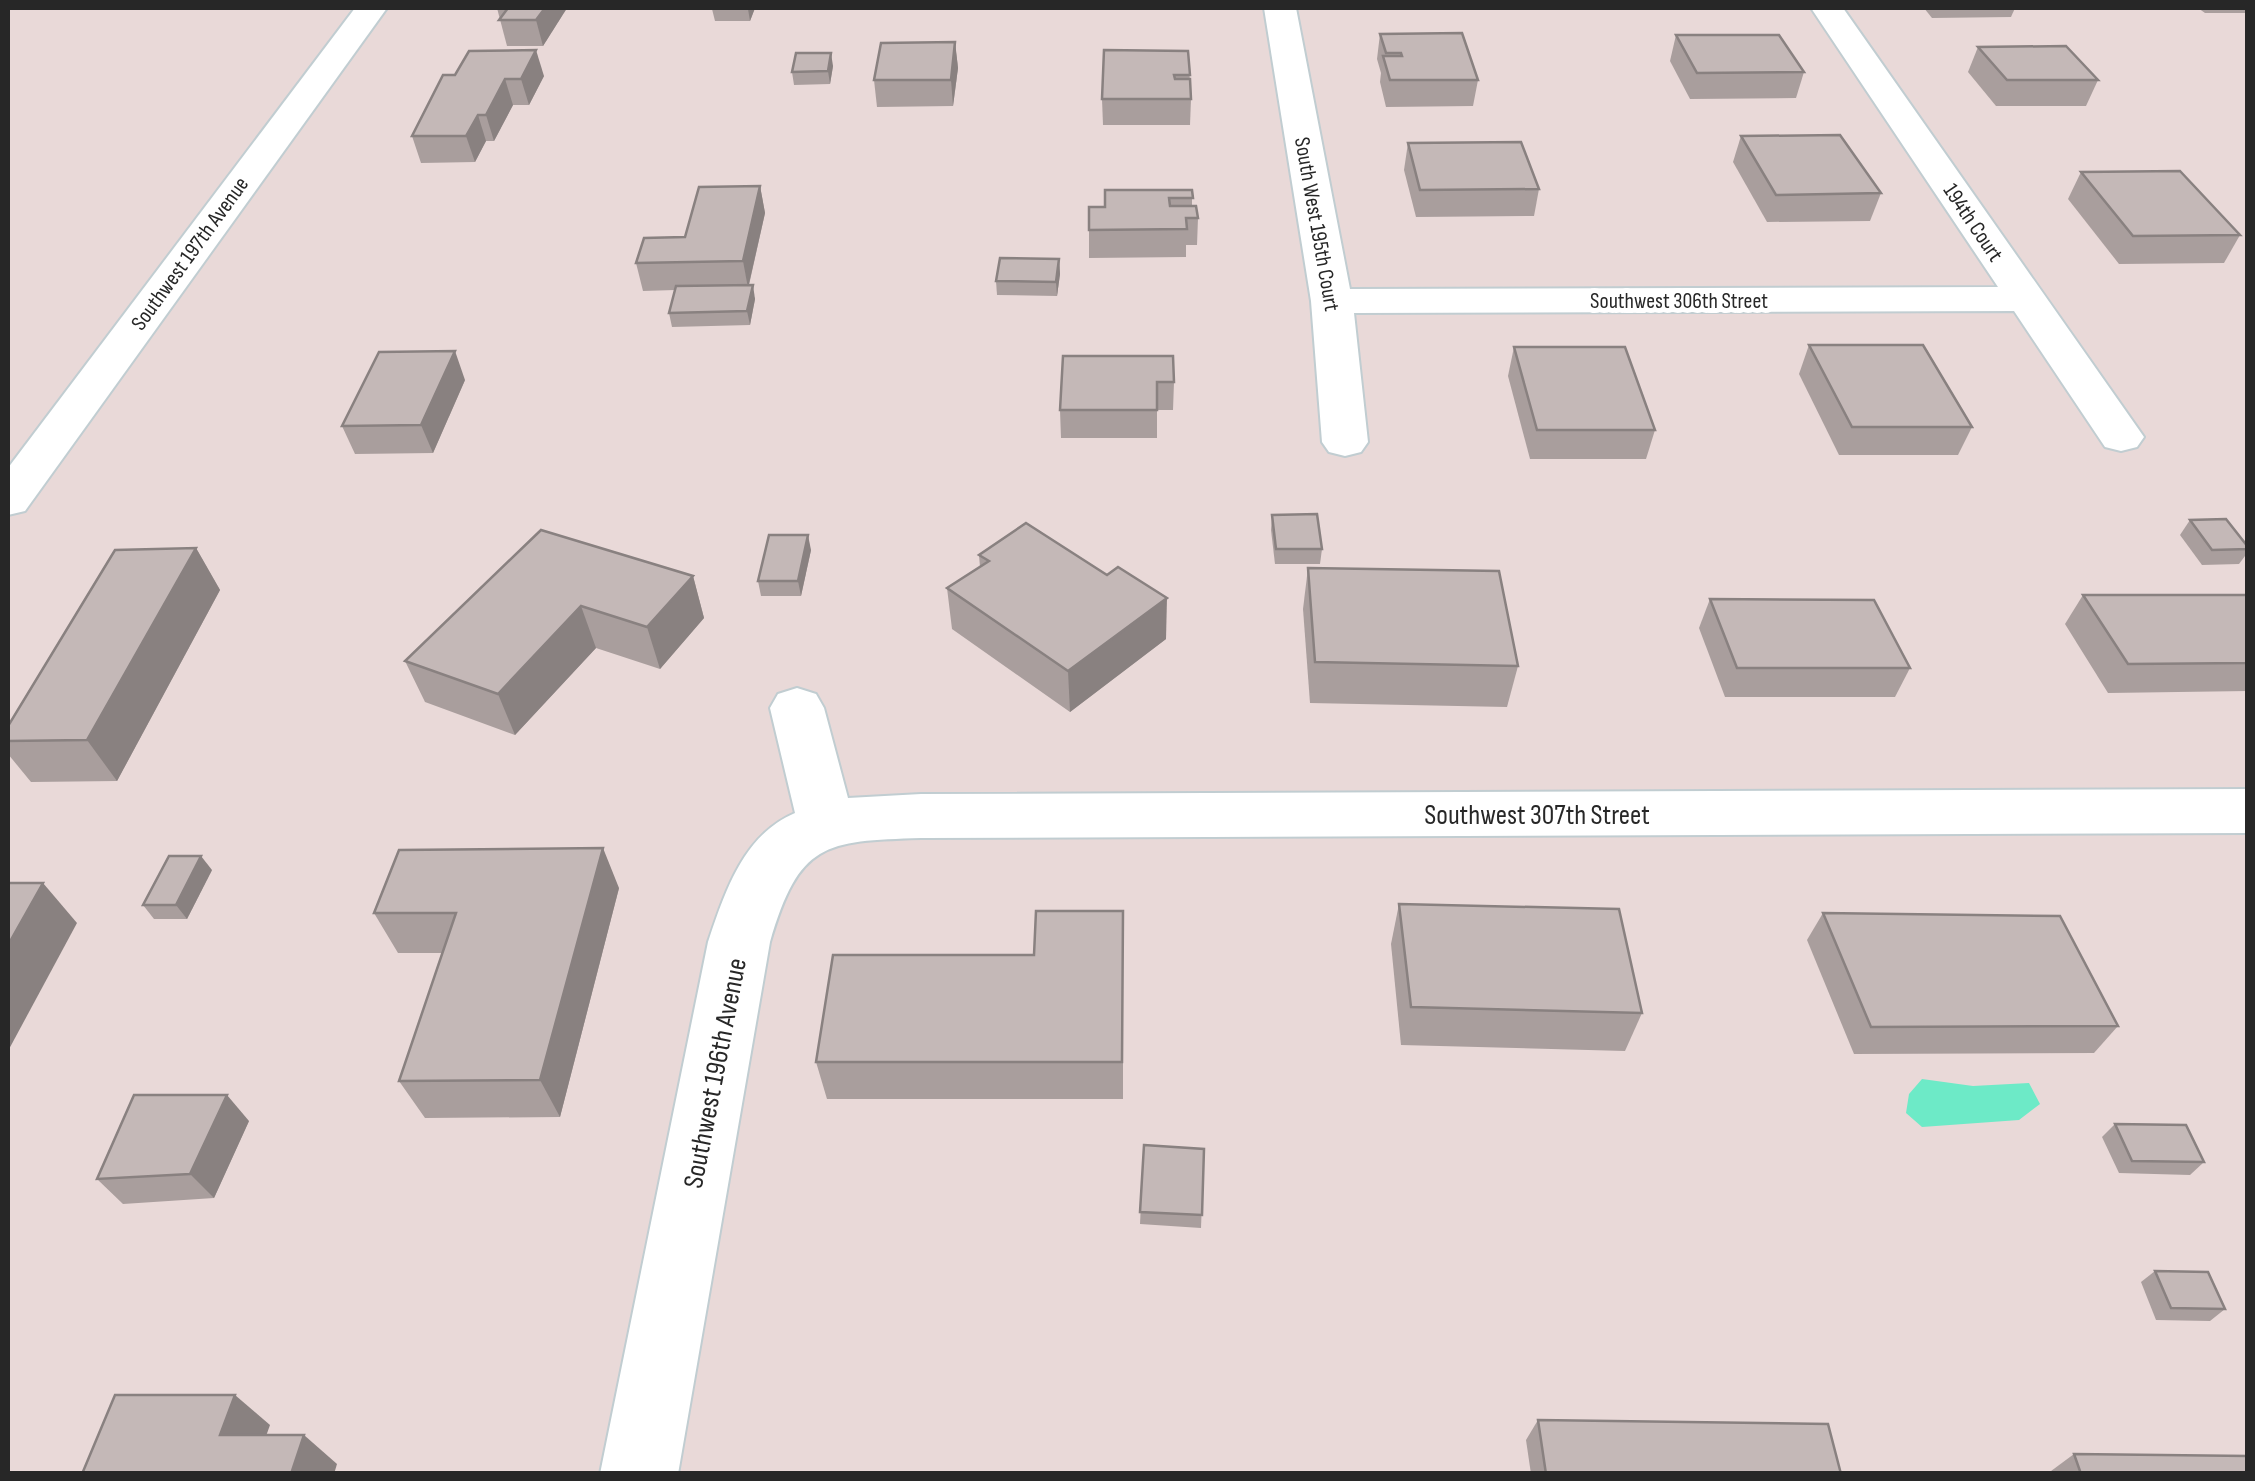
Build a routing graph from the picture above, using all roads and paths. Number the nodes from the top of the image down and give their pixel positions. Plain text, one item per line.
1 (371, 8) edge
2 (1280, 8) edge
3 (1826, 8) edge
4 (2026, 299) junction
5 (1332, 300) junction
6 (2121, 437) dead end
7 (1345, 442) dead end
8 (8, 500) edge
9 (797, 708) dead end
10 (2248, 811) edge
11 (826, 822) junction
12 (639, 1474) edge

1 - 8 street, Southwest 197th Avenue
2 - 5 street, South West 195th Court
3 - 4 street, 194th Court
4 - 5 street, Southwest 306th Street
4 - 6 street, 194th Court
5 - 7 street, South West 195th Court
9 - 11 street
10 - 11 street, Southwest 307th Street
11 - 12 street, Southwest 196th Avenue

